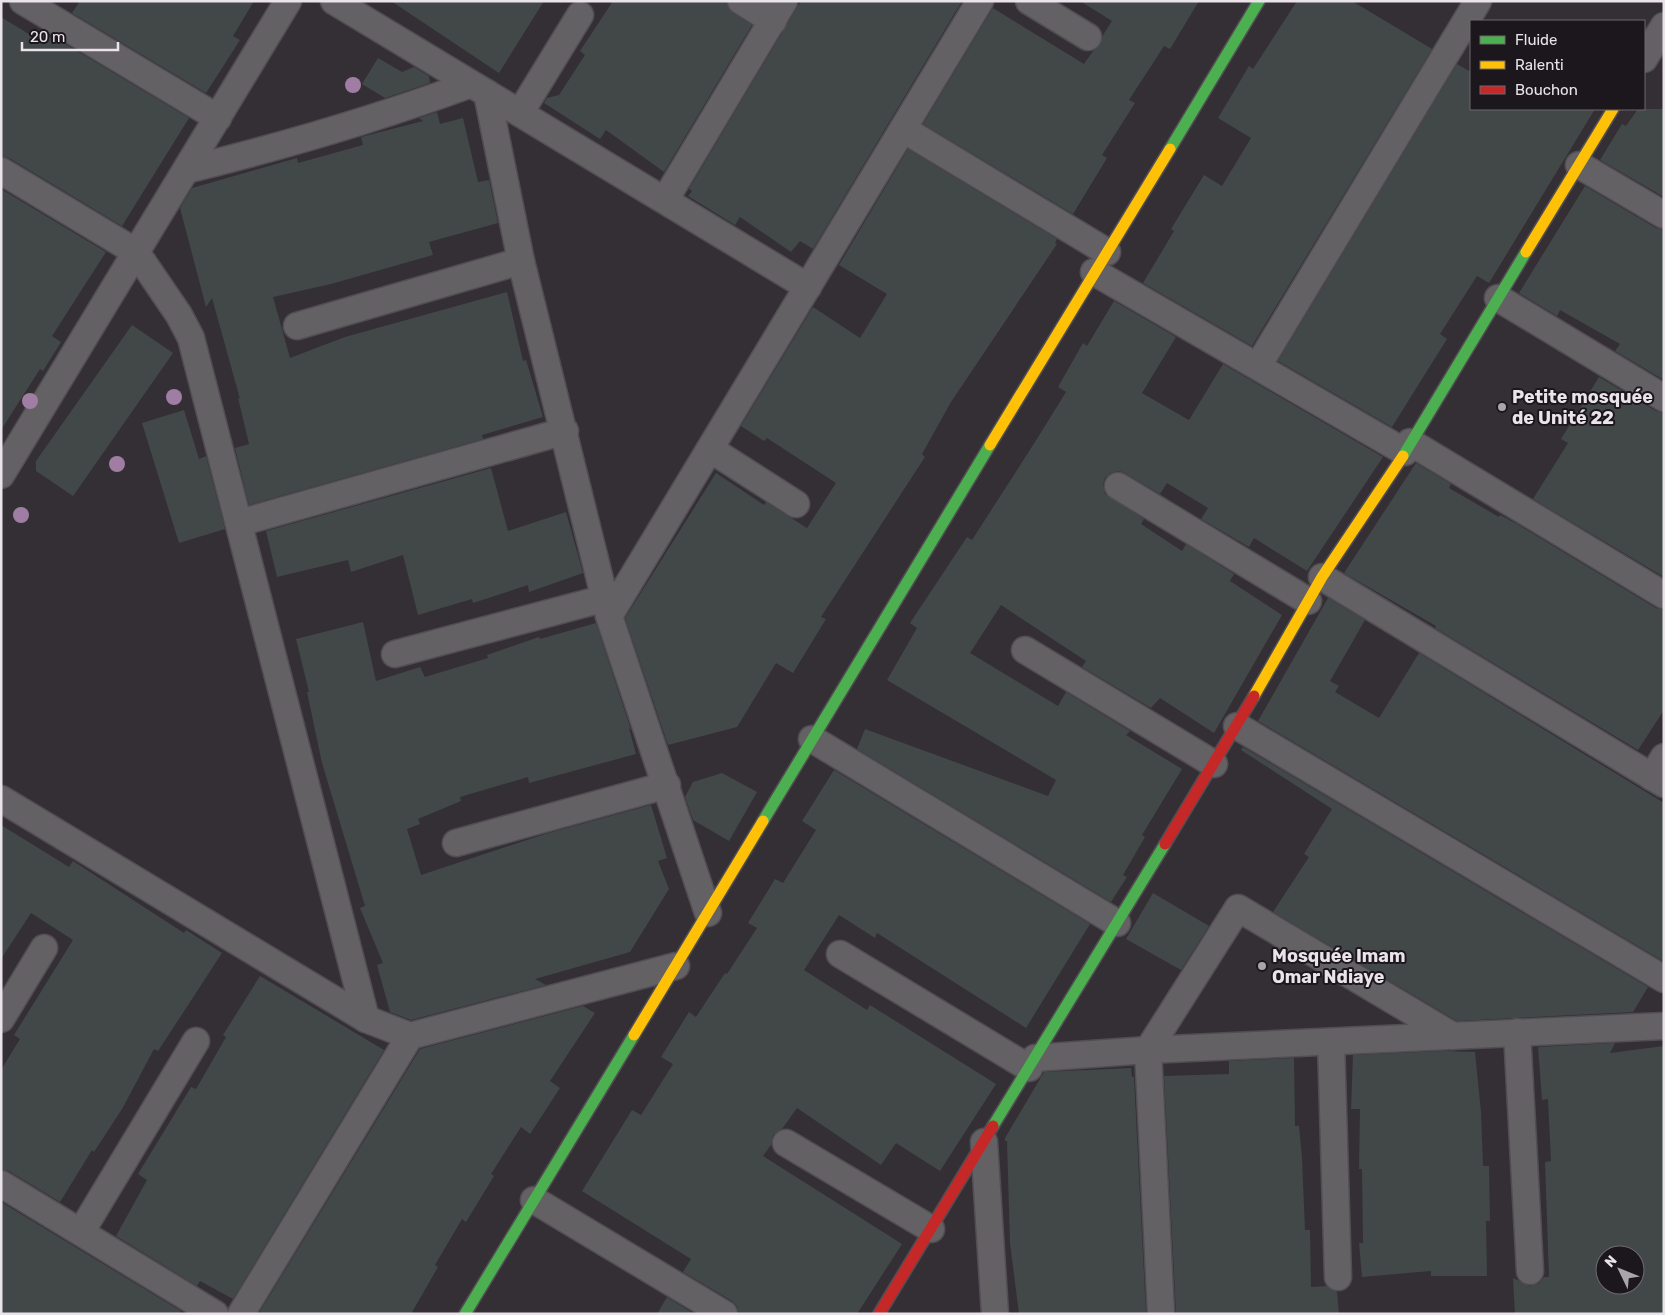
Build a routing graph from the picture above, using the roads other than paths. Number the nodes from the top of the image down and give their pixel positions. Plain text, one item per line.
1 (23, 1) edge
2 (288, 1) edge
3 (740, 1) edge
4 (980, 1) edge
5 (1029, 1) edge
6 (1259, 1) edge
7 (1478, 1) edge
8 (347, 5) edge
9 (779, 11) edge
10 (580, 15) dead end
11 (1664, 26) edge
12 (1088, 37) dead end
13 (1645, 57) edge
14 (479, 89) junction
15 (1612, 110) edge
16 (520, 114) junction
17 (218, 118) junction
18 (903, 129) junction
19 (1579, 165) junction
20 (186, 170) junction
21 (1, 171) edge
22 (664, 200) junction
23 (1664, 215) edge
24 (136, 252) junction
25 (521, 261) junction
26 (1101, 262) junction
27 (808, 286) junction
28 (1498, 298) junction
29 (297, 326) dead end
30 (1258, 366) junction
31 (1664, 398) edge
32 (565, 431) junction
33 (1408, 447) junction
34 (710, 449) junction
35 (1, 476) edge
36 (1118, 486) dead end
37 (796, 504) dead end
38 (239, 524) junction
39 (1322, 577) junction
40 (1664, 596) edge
41 (1308, 601) junction
42 (608, 607) junction
43 (1025, 650) dead end
44 (396, 654) dead end
45 (1238, 726) junction
46 (812, 740) junction
47 (1214, 764) junction
48 (1660, 773) edge
49 (667, 785) junction
50 (1, 799) edge
51 (456, 844) dead end
52 (708, 913) junction
53 (1117, 923) junction
54 (44, 948) dead end
55 (840, 954) dead end
56 (676, 966) junction
57 (1664, 978) edge
58 (366, 1019) junction
59 (1, 1020) edge
60 (1664, 1026) edge
61 (1517, 1032) junction
62 (410, 1036) junction
63 (1453, 1036) junction
64 (196, 1041) dead end
65 (1331, 1042) junction
66 (1148, 1050) junction
67 (1032, 1063) junction
68 (786, 1142) dead end
69 (984, 1142) junction
70 (1, 1184) edge
71 (534, 1200) junction
72 (931, 1229) junction
73 (81, 1232) junction
74 (1530, 1271) dead end
75 (1338, 1277) dead end
76 (215, 1314) edge
77 (241, 1314) edge
78 (465, 1314) edge
79 (724, 1314) edge
80 (879, 1314) edge
81 (995, 1314) edge
82 (1160, 1314) edge

1 - 17 street
2 - 17 street
3 - 9 street
4 - 18 street
5 - 12 street
6 - 26 street
7 - 30 street
8 - 14 street
9 - 22 street
10 - 16 street
11 - 13 street
14 - 16 street
14 - 20 street
14 - 25 street
15 - 19 street
16 - 22 street
17 - 20 street
18 - 26 street
18 - 27 street
19 - 23 street
19 - 28 street
20 - 24 street
21 - 24 street
22 - 27 street
24 - 35 street
24 - 38 street
25 - 29 street
25 - 32 street
26 - 30 street
26 - 46 street
27 - 34 street
28 - 31 street
28 - 33 street
30 - 33 street
32 - 38 street
32 - 42 street
33 - 39 street
33 - 40 street
34 - 37 street
34 - 42 street
36 - 41 street
38 - 58 street
39 - 41 street
39 - 48 street
41 - 45 street
42 - 44 street
42 - 49 street
43 - 47 street
45 - 47 street
45 - 57 street
46 - 52 street
46 - 53 street
47 - 53 street
49 - 51 street
49 - 52 street
50 - 58 street
52 - 56 street
53 - 67 street
54 - 59 street
55 - 67 street
56 - 62 street
56 - 71 street
58 - 62 street
60 - 61 street
61 - 63 street
61 - 74 street
62 - 77 street
63 - 65 street
63 - 66 street
64 - 73 street
65 - 66 street
65 - 75 street
66 - 67 street
66 - 82 street
67 - 69 street
68 - 72 street
69 - 72 street
69 - 81 street
70 - 73 street
71 - 78 street
71 - 79 street
72 - 80 street
73 - 76 street

